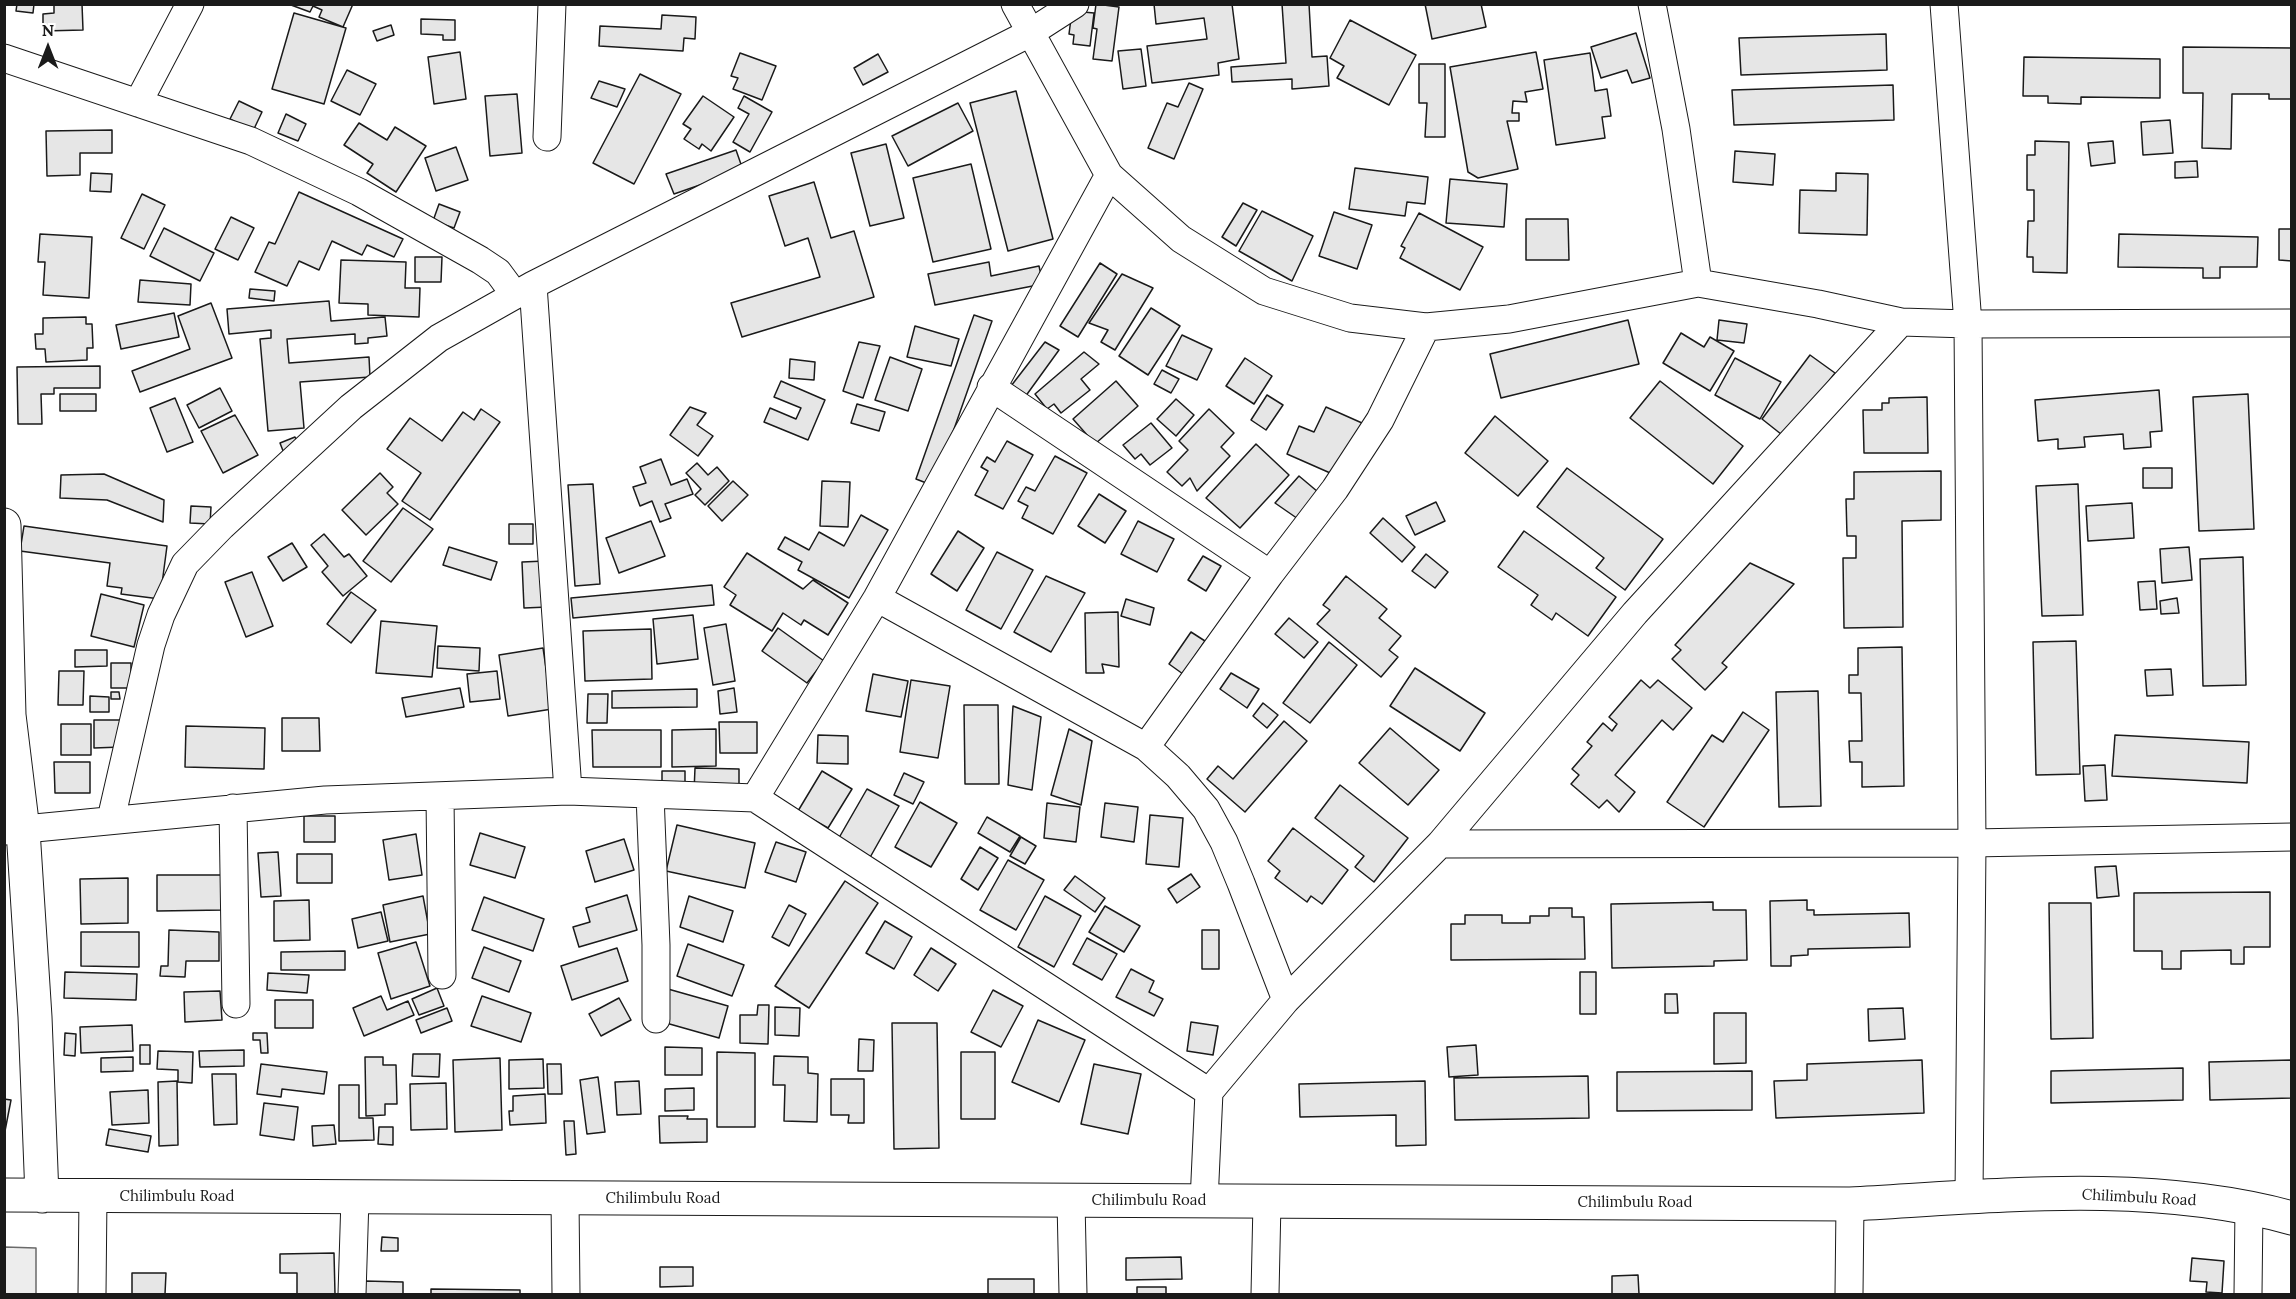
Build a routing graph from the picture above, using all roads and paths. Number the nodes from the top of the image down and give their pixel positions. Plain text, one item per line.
1 (190, 4) edge
2 (552, 4) edge
3 (1015, 4) edge
4 (1075, 4) edge
5 (1652, 4) edge
6 (1944, 4) edge
7 (1030, 33) junction
8 (4, 58) edge
9 (138, 103) junction
10 (547, 137) dead end
11 (1109, 175) junction
12 (1698, 283) junction
13 (524, 290) junction
14 (1901, 322) junction
15 (2292, 323) edge
16 (1968, 324) junction
17 (1426, 327) junction
18 (991, 387) junction
19 (4, 525) edge
20 (1270, 574) junction
21 (877, 598) junction
22 (1146, 747) junction
23 (568, 791) junction
24 (650, 795) junction
25 (440, 796) junction
26 (755, 798) junction
27 (233, 808) junction
28 (111, 819) junction
29 (14, 831) edge
30 (2292, 837) edge
31 (1972, 843) junction
32 (1440, 844) junction
33 (442, 975) dead end
34 (1286, 1000) junction
35 (236, 1004) dead end
36 (656, 1018) dead end
37 (1209, 1092) junction
38 (4, 1196) edge
39 (42, 1197) junction
40 (93, 1197) junction
41 (1969, 1197) junction
42 (355, 1198) junction
43 (565, 1198) junction
44 (1071, 1201) junction
45 (1204, 1202) junction
46 (1268, 1202) junction
47 (1850, 1204) junction
48 (2249, 1207) junction
49 (2292, 1218) edge
50 (92, 1294) edge
51 (352, 1294) edge
52 (566, 1294) edge
53 (1073, 1294) edge
54 (1265, 1294) edge
55 (1849, 1294) edge
56 (2248, 1294) edge

1 - 9 street
2 - 10 street
3 - 7 street
4 - 7 street
5 - 12 street
6 - 16 street
7 - 11 street
7 - 13 street
8 - 9 street
9 - 13 street
11 - 17 street
11 - 18 street
12 - 14 street
12 - 17 street
13 - 23 street
13 - 28 street
14 - 16 street
14 - 32 street
15 - 16 street
16 - 31 street
17 - 20 street
18 - 20 street
18 - 21 street
19 - 29 main road
20 - 22 street
21 - 22 street
21 - 26 street
22 - 34 street
23 - 24 street
23 - 25 street
24 - 26 street
24 - 36 street
25 - 27 street
25 - 33 street
26 - 37 street
27 - 28 street
27 - 35 street
28 - 29 street
29 - 39 main road
30 - 31 street
31 - 32 street
31 - 41 street
32 - 34 street
34 - 37 street
37 - 45 street
38 - 39 main road, Chilimbulu Road
39 - 40 main road, Chilimbulu Road
40 - 42 main road, Chilimbulu Road
40 - 50 street
41 - 47 main road, Chilimbulu Road
41 - 48 main road, Chilimbulu Road
42 - 43 main road, Chilimbulu Road
42 - 51 street
43 - 44 main road, Chilimbulu Road
43 - 52 street
44 - 45 main road, Chilimbulu Road
44 - 53 street
45 - 46 main road, Chilimbulu Road
46 - 47 main road, Chilimbulu Road
46 - 54 street
47 - 55 street
48 - 49 main road, Chilimbulu Road
48 - 56 street

